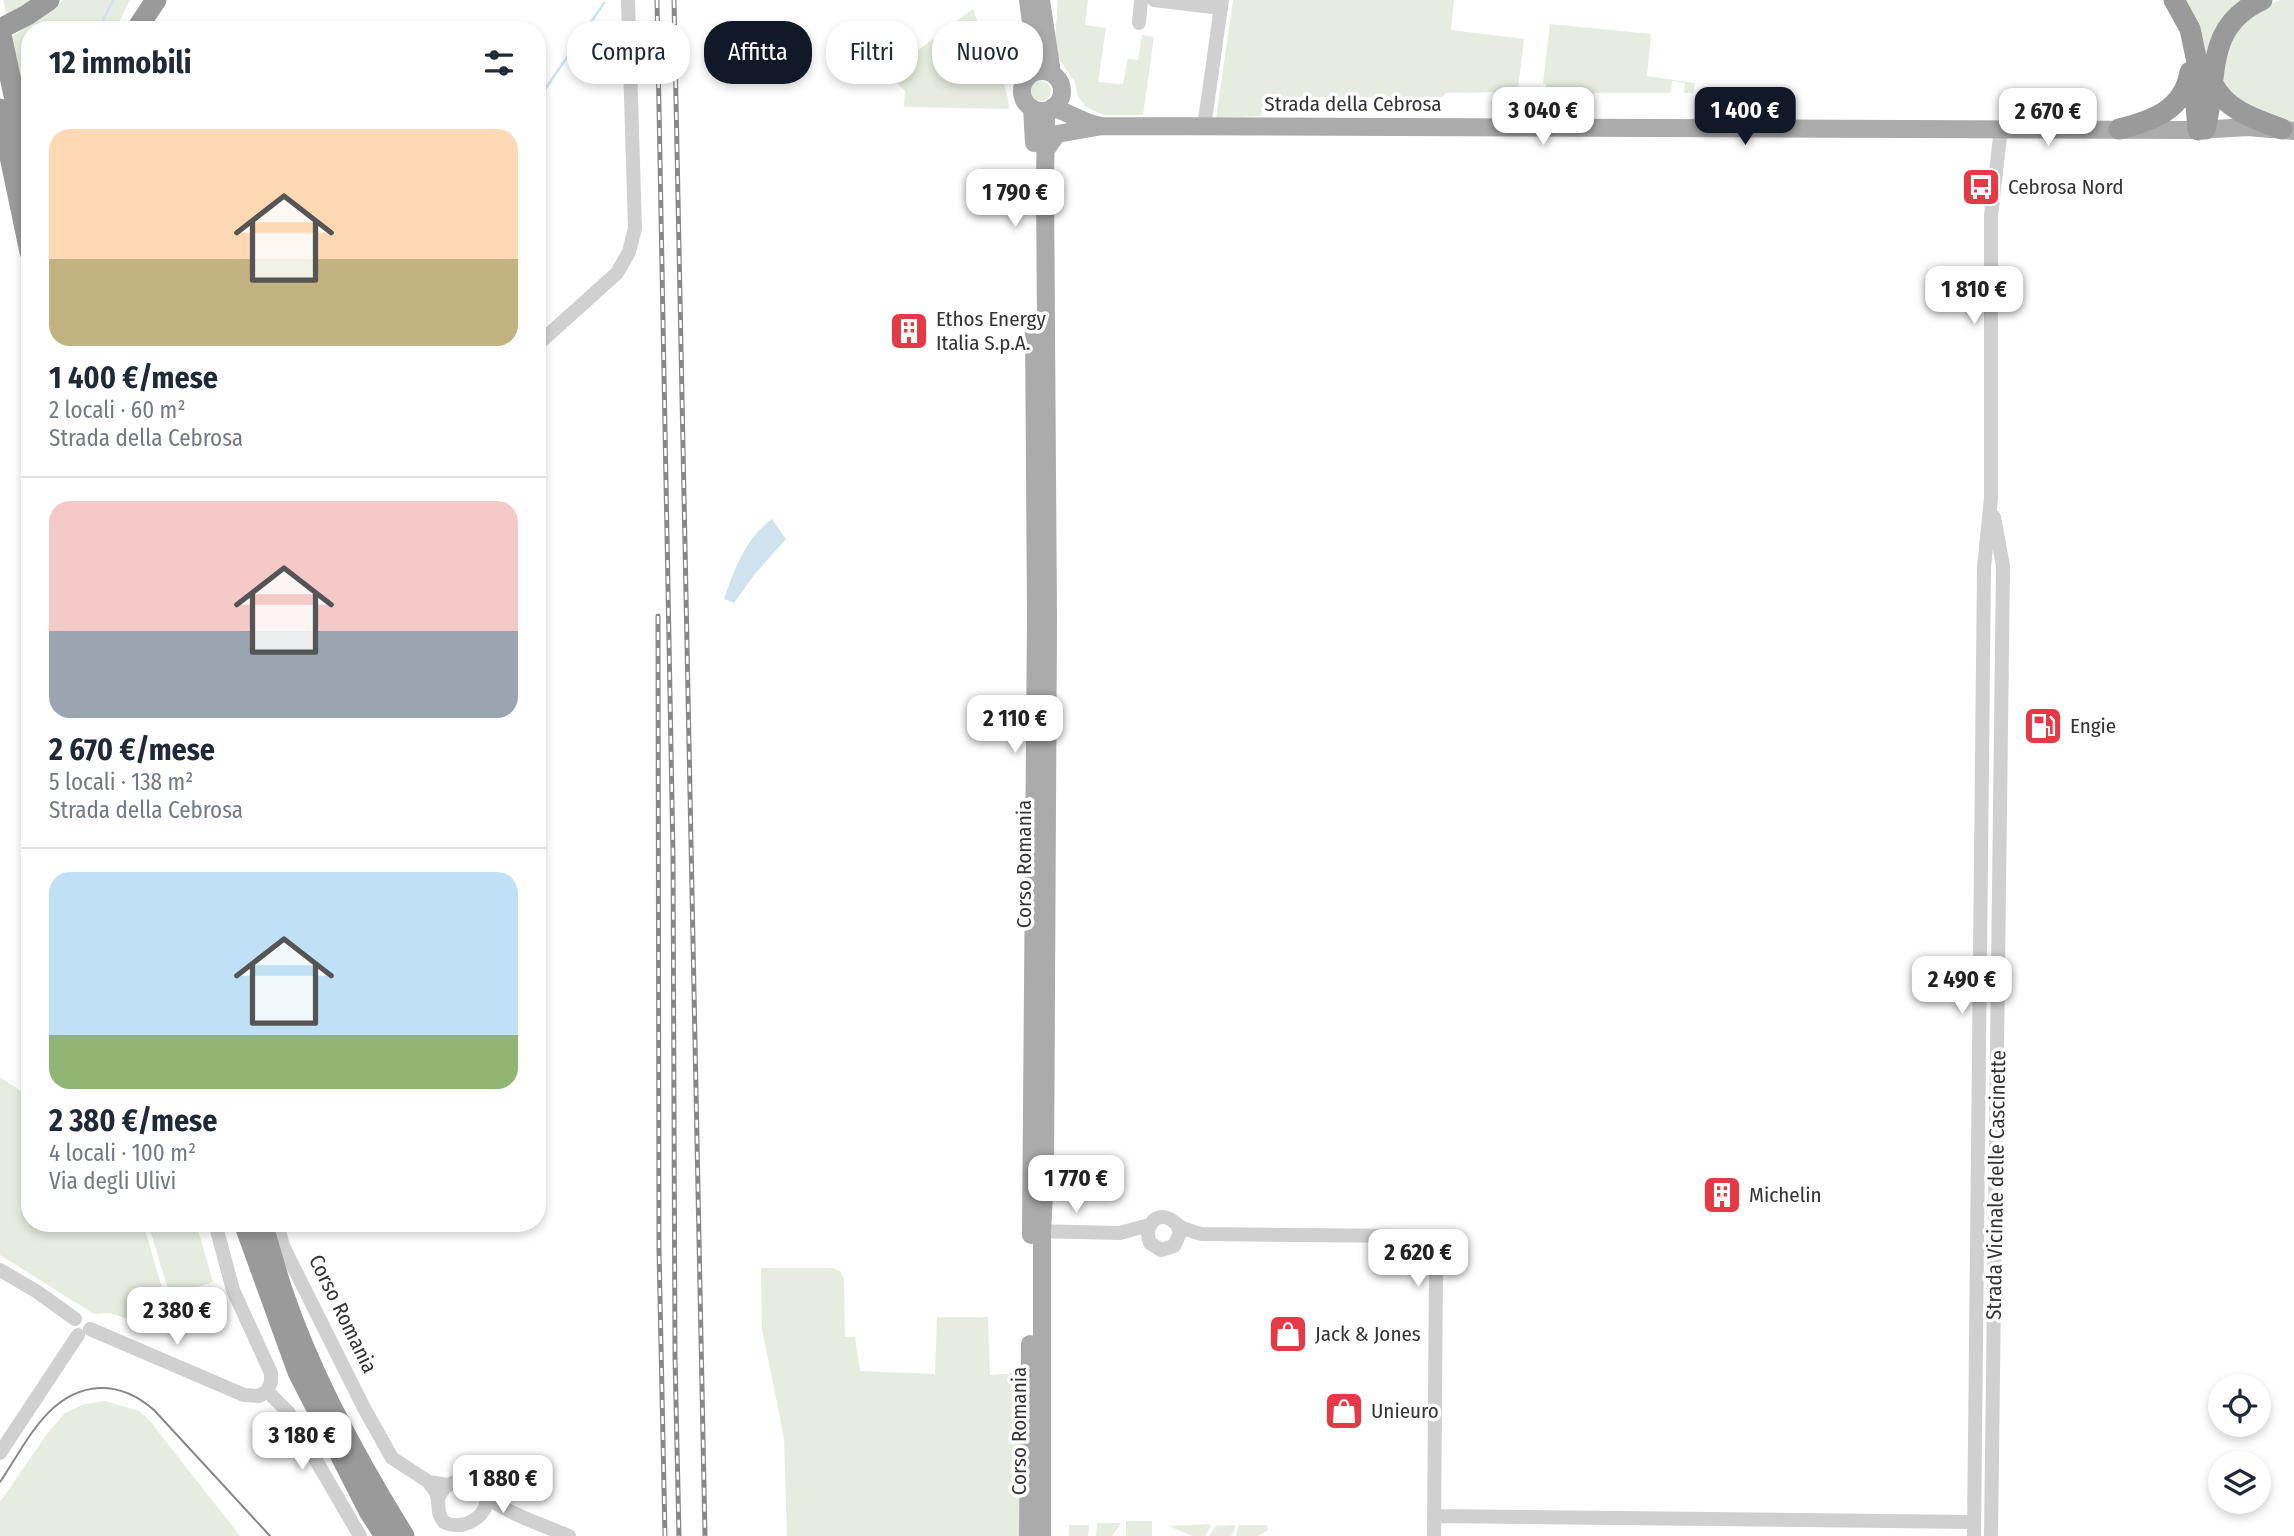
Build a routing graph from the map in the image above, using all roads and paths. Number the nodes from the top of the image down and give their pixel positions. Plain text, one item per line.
1 (49, 0) edge
2 (137, 0) edge
3 (156, 0) edge
4 (628, 0) edge
5 (1028, 0) edge
6 (1041, 0) edge
7 (1141, 0) edge
8 (1154, 0) edge
9 (2174, 0) edge
10 (2262, 0) edge
11 (1222, 4) edge
12 (126, 21) edge
13 (142, 21) edge
14 (1031, 21) edge
15 (1139, 23) dead end
16 (0, 30) edge
17 (2193, 49) junction
18 (1043, 71) edge
19 (1052, 73) junction
20 (1024, 84) edge
21 (2213, 84) junction
22 (1062, 89) junction
23 (1045, 108) junction
24 (0, 109) edge
25 (1092, 123) junction
26 (1204, 127) junction
27 (21, 128) edge
28 (2001, 128) junction
29 (2119, 129) junction
30 (2201, 130) junction
31 (2288, 130) edge
32 (1045, 151) junction
33 (0, 165) edge
34 (21, 210) edge
35 (21, 217) edge
36 (546, 337) edge
37 (1991, 498) junction
38 (2000, 828) junction
39 (1982, 829) junction
40 (1980, 931) junction
41 (1999, 931) junction
42 (1177, 1224) junction
43 (1149, 1225) junction
44 (1036, 1231) junction
45 (217, 1232) edge
46 (247, 1232) edge
47 (265, 1232) edge
48 (280, 1232) edge
49 (1119, 1233) junction
50 (1202, 1234) junction
51 (1177, 1242) junction
52 (1150, 1243) junction
53 (0, 1270) edge
54 (70, 1315) junction
55 (84, 1332) junction
56 (69, 1349) junction
57 (267, 1391) junction
58 (0, 1453) edge
59 (429, 1482) junction
60 (447, 1486) junction
61 (483, 1493) junction
62 (438, 1499) junction
63 (484, 1516) junction
64 (1434, 1516) junction
65 (521, 1517) junction
66 (1974, 1529) edge
67 (456, 1532) edge
68 (471, 1532) edge
69 (360, 1536) edge
70 (384, 1536) edge
71 (404, 1536) edge
72 (569, 1536) edge
73 (1028, 1536) edge
74 (1042, 1536) edge
75 (1434, 1536) edge
76 (1991, 1536) edge

1 - 16 highway
2 - 12 highway
3 - 13 highway
4 - 36 street
5 - 14 main road
6 - 19 main road
7 - 15 street
8 - 11 street
9 - 17 highway
10 - 21 highway
11 - 26 street
16 - 27 highway
17 - 29 highway
17 - 30 highway
18 - 19 main road
19 - 22 main road
20 - 23 main road
21 - 30 highway
21 - 31 highway
22 - 23 main road
22 - 25 main road
23 - 25 main road, Strada della Cebrosa
23 - 32 main road, Corso Romania
23 - 44 main road, Corso Romania
24 - 34 highway
25 - 26 main road, Strada della Cebrosa
25 - 32 main road
26 - 28 main road, Strada della Cebrosa
28 - 29 main road, Strada della Cebrosa
28 - 37 street, Strada Vicinale delle Cascinette
29 - 30 main road, Strada della Cebrosa
30 - 31 main road, Strada della Cebrosa
32 - 44 main road, Corso Romania
33 - 35 highway
37 - 38 street, Strada Vicinale delle Cascinette
37 - 39 street, Strada Vicinale delle Cascinette
38 - 39 street
38 - 41 street, Strada Vicinale delle Cascinette
39 - 40 street, Strada Vicinale delle Cascinette
40 - 41 street
40 - 66 street, Strada Vicinale delle Cascinette
41 - 76 street, Strada Vicinale delle Cascinette
42 - 43 street
42 - 50 street
42 - 51 street
43 - 49 street
43 - 52 street
44 - 49 street
44 - 73 main road, Corso Romania
44 - 74 main road, Corso Romania
45 - 57 street
46 - 70 highway
47 - 71 highway
48 - 59 street, Corso Romania
49 - 52 street
50 - 51 street
50 - 64 street
51 - 52 street
53 - 54 street
54 - 55 street
54 - 56 street
55 - 56 street
55 - 57 street
56 - 58 street
57 - 69 street
59 - 60 street, Corso Romania
59 - 62 street, Corso Romania
60 - 61 street
60 - 62 street
61 - 63 street
61 - 65 street
62 - 67 street
63 - 65 street
63 - 68 street
64 - 66 street
64 - 75 street
65 - 72 street
67 - 68 street

